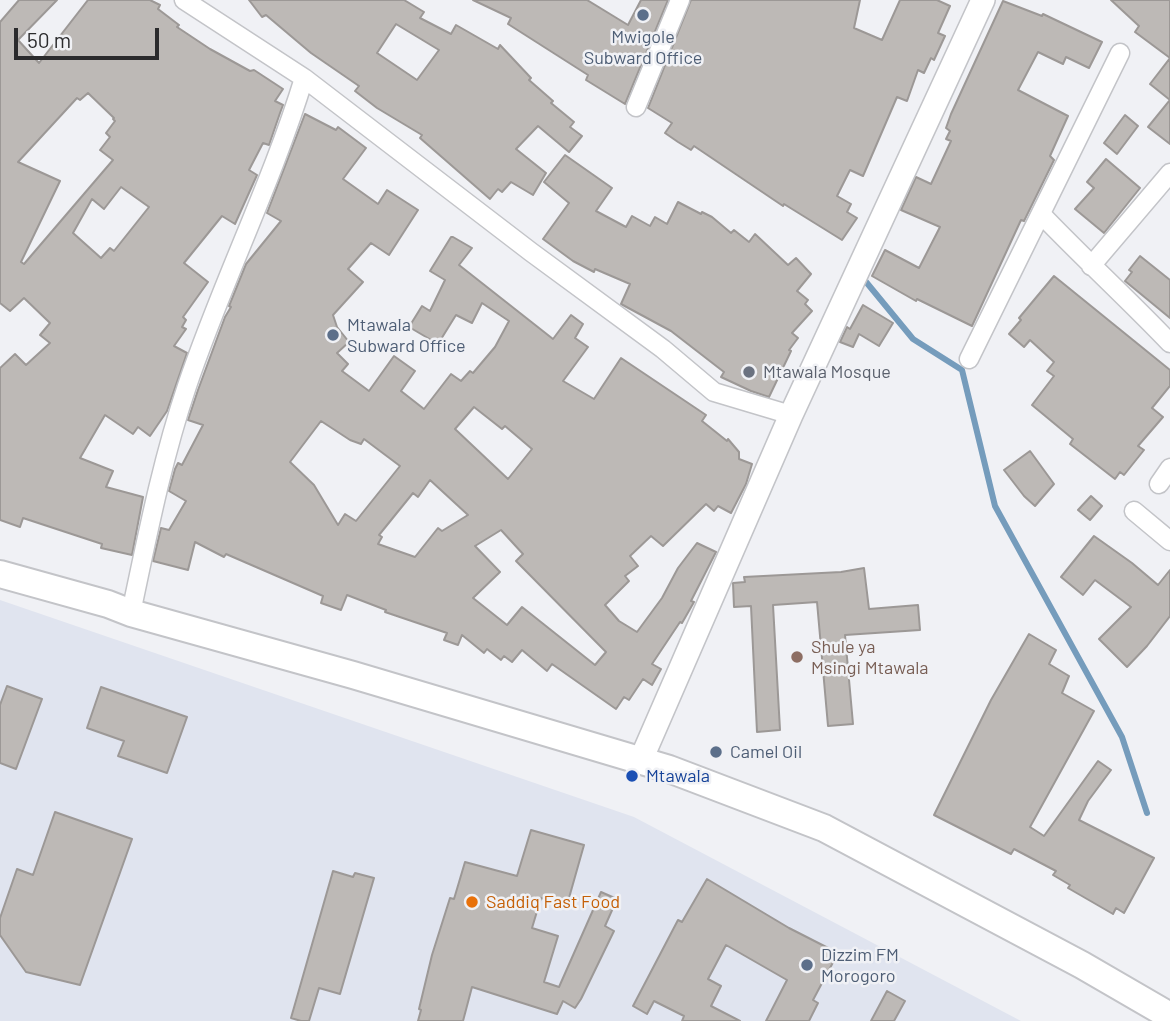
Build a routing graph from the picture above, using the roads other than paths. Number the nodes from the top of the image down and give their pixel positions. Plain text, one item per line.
1 (184, 0) edge
2 (680, 0) edge
3 (983, 0) edge
4 (1120, 52) dead end
5 (304, 78) junction
6 (636, 107) dead end
7 (1170, 173) edge
8 (1041, 214) junction
9 (1091, 266) junction
10 (1170, 343) edge
11 (969, 359) dead end
12 (791, 415) junction
13 (1170, 468) edge
14 (1159, 484) dead end
15 (1134, 511) dead end
16 (1170, 541) edge
17 (0, 574) edge
18 (131, 613) junction
19 (640, 762) junction
20 (1168, 1010) edge

1 - 5 street
2 - 6 street
3 - 12 street
4 - 8 street
5 - 12 street
5 - 18 street
7 - 9 street
8 - 9 street
8 - 11 street
9 - 10 street
12 - 19 street
13 - 14 street
15 - 16 street
17 - 18 main road
18 - 19 main road
19 - 20 main road

